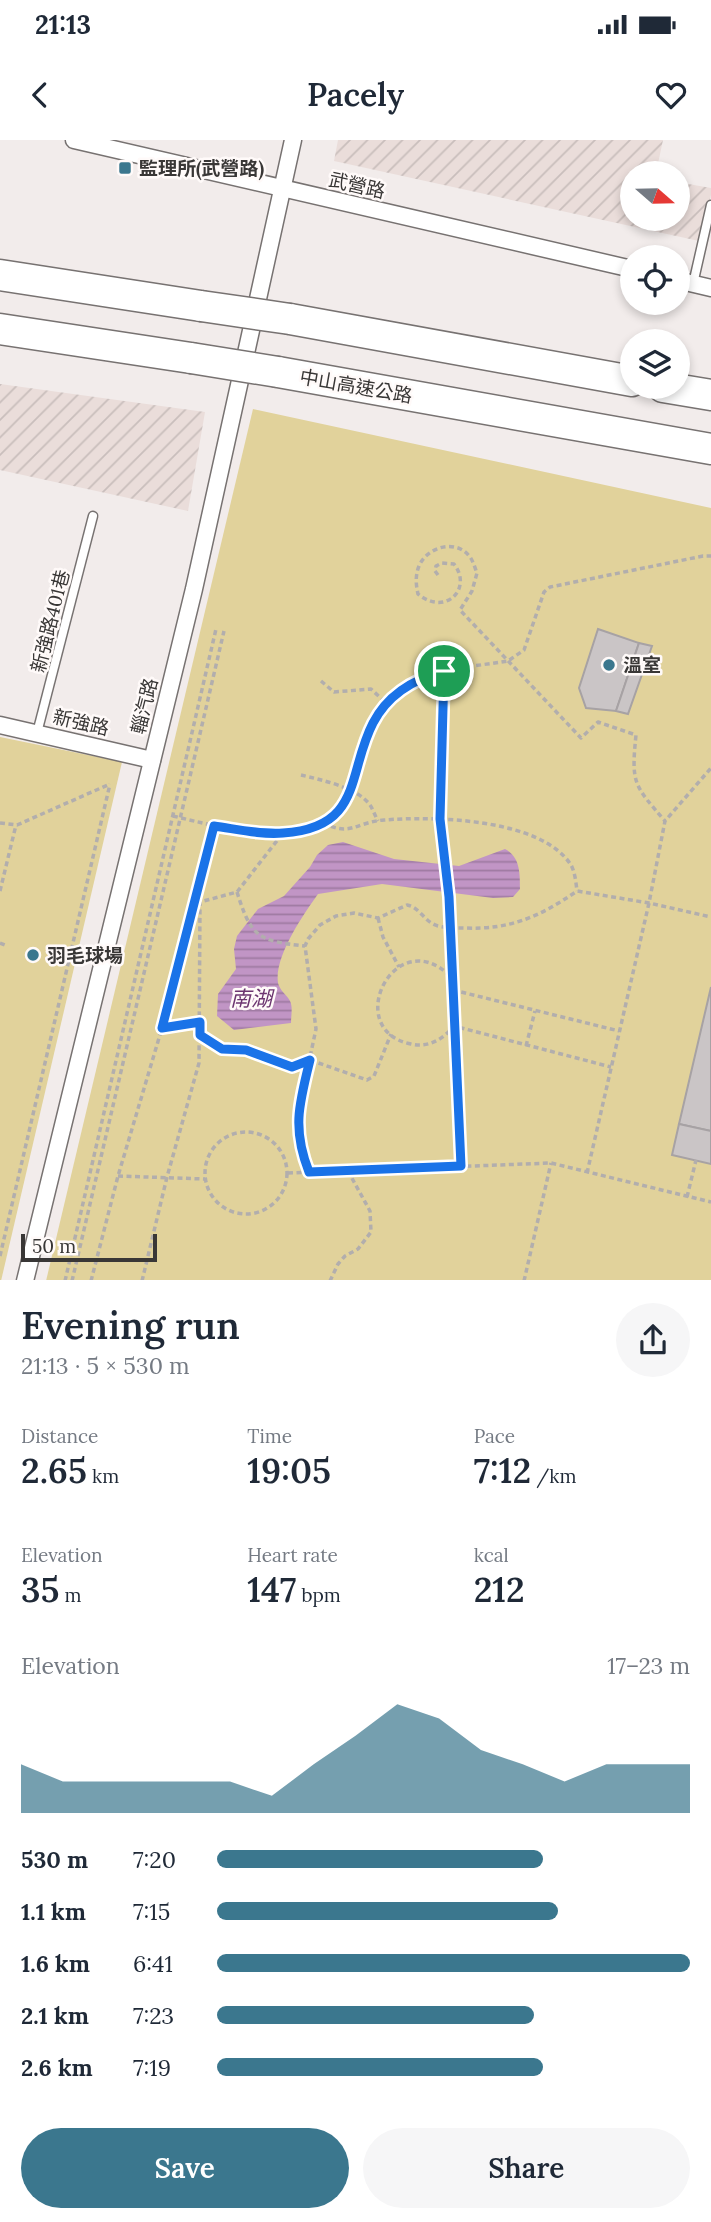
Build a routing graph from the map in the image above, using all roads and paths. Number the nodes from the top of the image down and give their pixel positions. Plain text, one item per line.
1 (74, 140) edge
2 (293, 140) edge
3 (282, 189) junction
4 (711, 205) edge
5 (620, 267) edge
6 (690, 267) edge
7 (0, 275) edge
8 (690, 283) edge
9 (711, 288) edge
10 (0, 329) edge
11 (620, 379) edge
12 (690, 392) edge
13 (711, 396) edge
14 (711, 452) edge
15 (93, 516) dead end
16 (711, 556) edge
17 (438, 575) dead end
18 (216, 629) dead end
19 (224, 631) dead end
20 (508, 661) junction
21 (444, 671) junction
22 (321, 681) dead end
23 (386, 703) junction
24 (0, 725) edge
25 (37, 733) junction
26 (152, 760) junction
27 (711, 768) edge
28 (301, 775) dead end
29 (351, 792) junction
30 (173, 816) junction
31 (180, 818) junction
32 (440, 819) junction
33 (377, 821) junction
34 (665, 821) junction
35 (0, 823) edge
36 (323, 823) junction
37 (16, 825) junction
38 (214, 826) junction
39 (283, 833) junction
40 (0, 891) edge
41 (577, 891) junction
42 (237, 892) junction
43 (649, 903) junction
44 (711, 917) edge
45 (378, 918) junction
46 (449, 928) junction
47 (305, 946) junction
48 (399, 967) junction
49 (451, 977) junction
50 (453, 990) junction
51 (535, 1011) junction
52 (200, 1022) junction
53 (454, 1026) junction
54 (162, 1028) junction
55 (619, 1031) junction
56 (391, 1034) junction
57 (200, 1035) junction
58 (526, 1045) junction
59 (310, 1060) junction
60 (611, 1067) junction
61 (696, 1160) dead end
62 (551, 1163) junction
63 (461, 1166) junction
64 (348, 1171) junction
65 (309, 1172) junction
66 (288, 1173) junction
67 (587, 1173) junction
68 (118, 1176) junction
69 (166, 1177) junction
70 (205, 1179) junction
71 (687, 1197) junction
72 (711, 1202) edge
73 (0, 1256) edge
74 (25, 1280) edge
75 (65, 1280) edge
76 (72, 1280) edge
77 (91, 1280) edge
78 (142, 1280) edge
79 (330, 1280) edge
80 (524, 1280) edge

1 - 3 street, 武營路
2 - 3 street, 輜汽路
3 - 5 street, 武營路
3 - 26 street, 輜汽路
4 - 6 lane
7 - 11 highway, bridge
8 - 9 street
10 - 14 highway, 中山高速公路, bridge
12 - 13 highway
15 - 25 lane, 新強路401巷
16 - 20 path
17 - 20 path
18 - 30 path
19 - 31 path
20 - 21 path
20 - 34 path
21 - 23 path
21 - 32 path
22 - 23 path
23 - 29 path
24 - 25 street, 新強路
25 - 26 street, 新強路
26 - 74 street, 輜汽路
27 - 34 path
28 - 29 path
29 - 33 path
29 - 36 path
30 - 31 path
30 - 75 path
31 - 38 path
31 - 76 path
32 - 33 path
32 - 41 path
32 - 46 path
33 - 36 path
34 - 43 path
35 - 37 path
36 - 39 path
37 - 40 path
37 - 73 path
38 - 39 path
38 - 54 path
39 - 42 path
41 - 43 path
41 - 46 path
42 - 47 path
42 - 52 path
43 - 44 path
43 - 55 path
45 - 46 path
45 - 47 path
45 - 48 path
46 - 49 path
47 - 59 path
48 - 49 path
48 - 56 path
49 - 50 path
50 - 51 path
50 - 53 path
51 - 55 path
51 - 58 path
52 - 54 path
52 - 57 path
53 - 56 path
53 - 58 path
53 - 63 path
54 - 68 path
55 - 60 path
56 - 59 path
57 - 59 path
57 - 69 path
58 - 60 path
59 - 65 path
60 - 67 path
61 - 71 path
62 - 63 path
62 - 67 path
62 - 80 path
63 - 64 path
64 - 65 path
64 - 79 path
65 - 66 path
66 - 70 path
66 - 70 path
67 - 71 path
68 - 69 path
68 - 77 path
69 - 70 path
69 - 78 path
71 - 72 path

